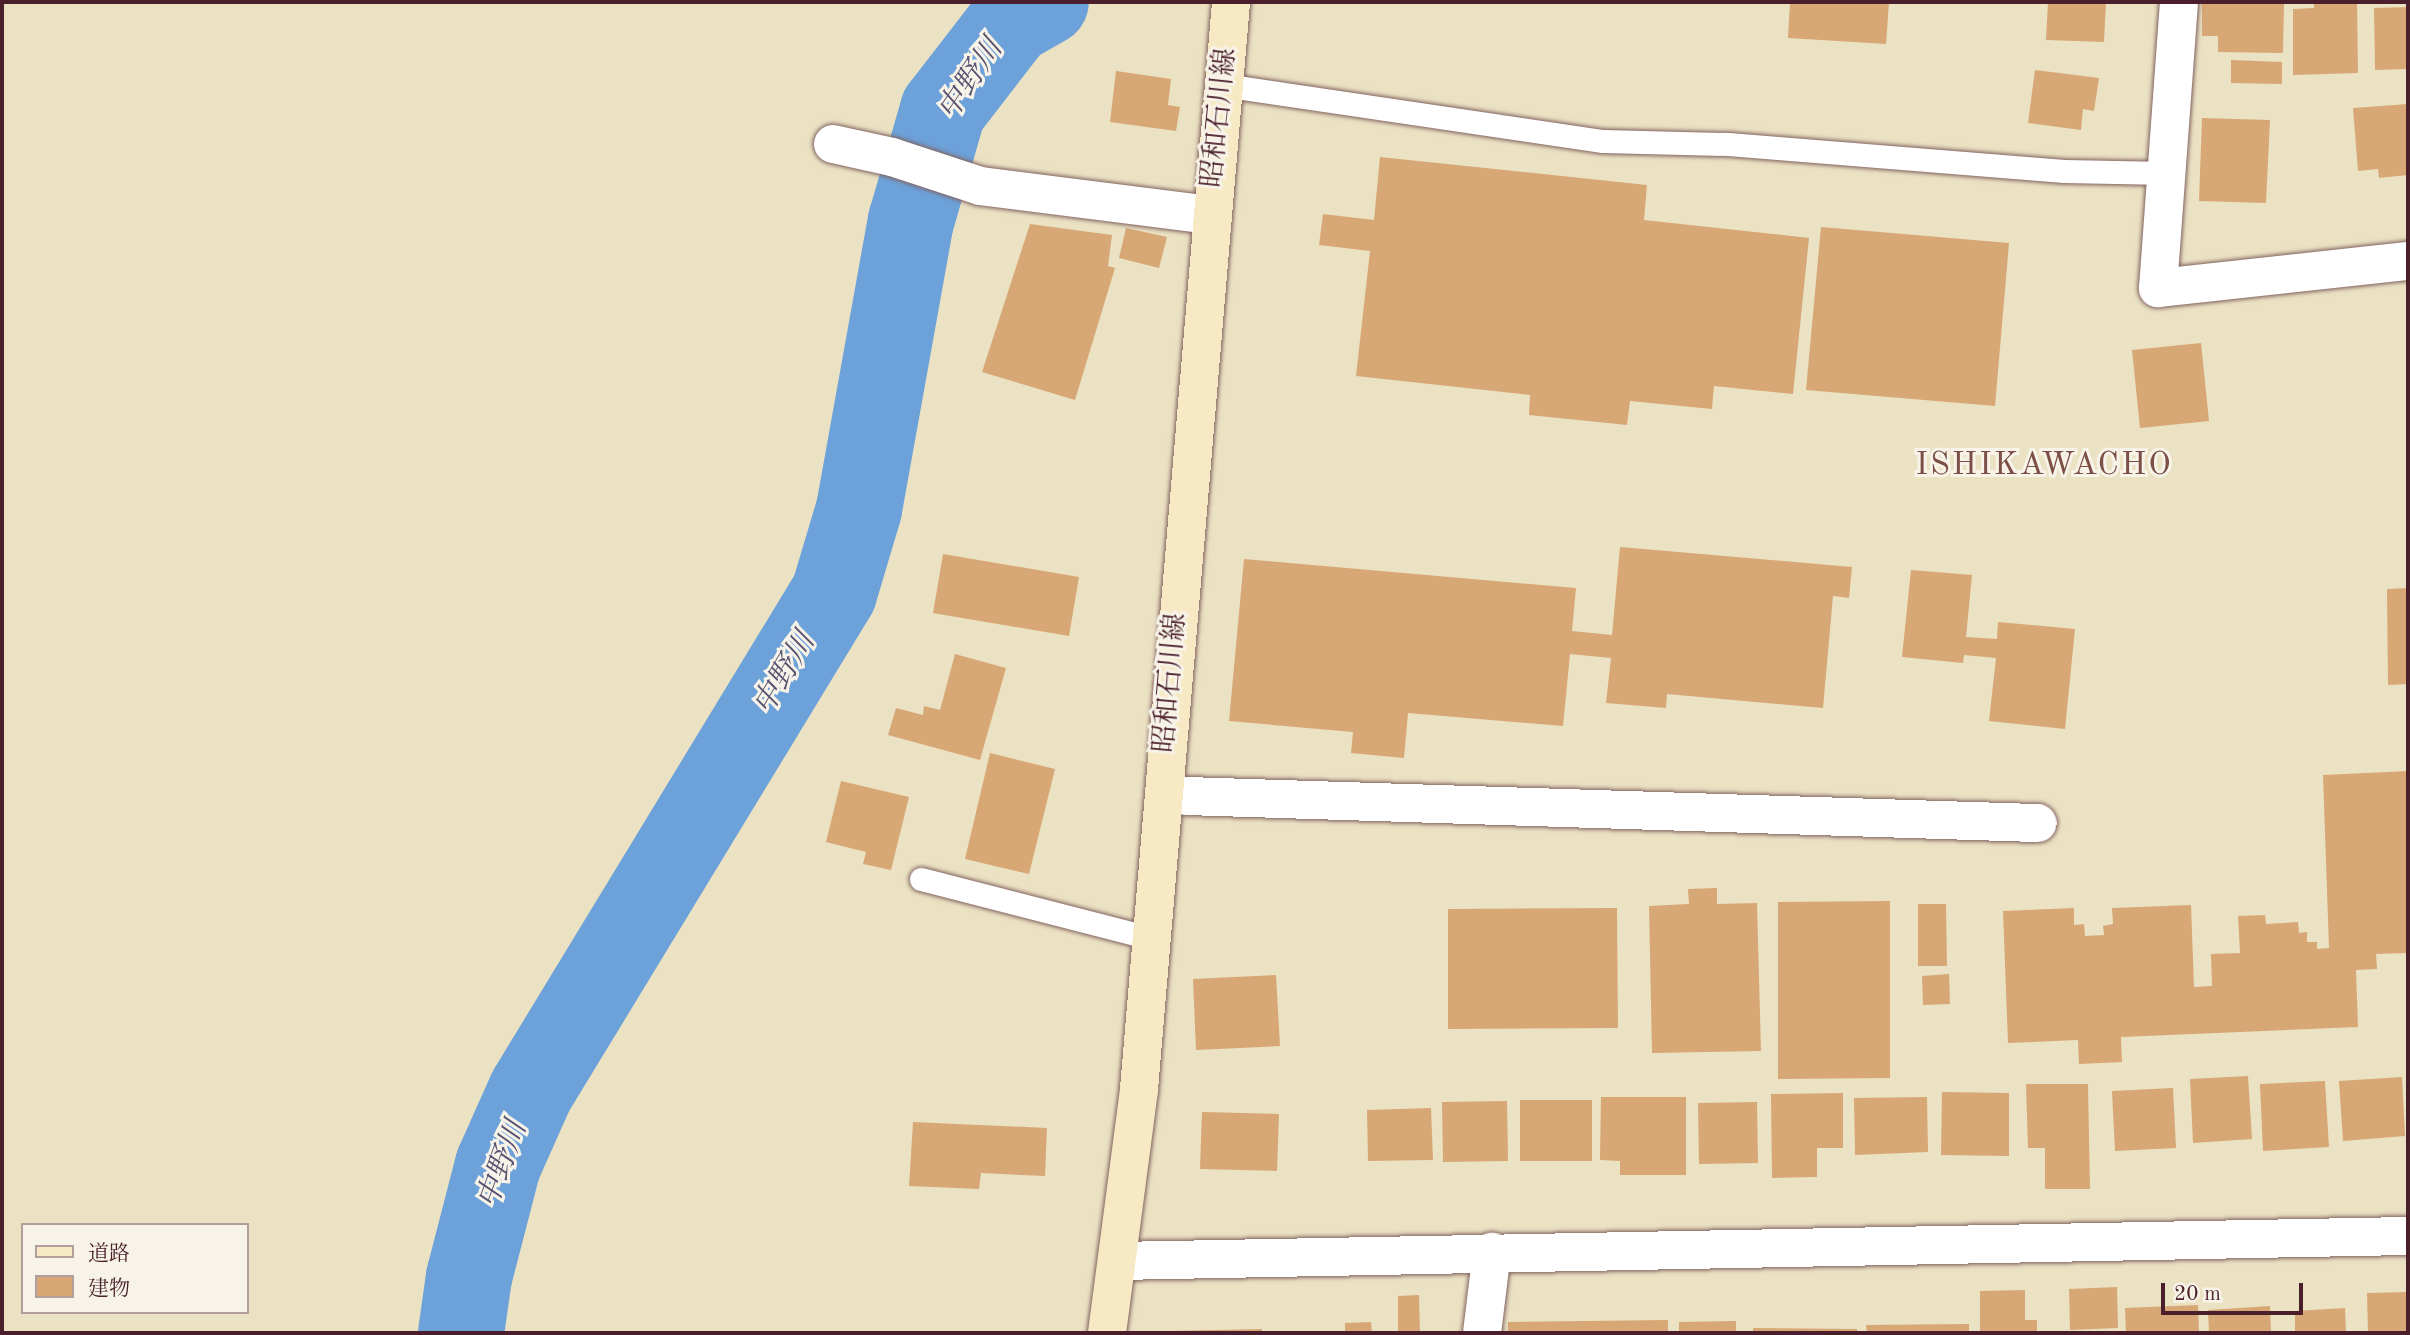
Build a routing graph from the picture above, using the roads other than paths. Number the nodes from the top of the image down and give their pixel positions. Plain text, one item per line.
1 (2179, 2) edge
2 (1230, 17) edge
3 (1223, 85) junction
4 (833, 144) dead end
5 (2168, 173) junction
6 (1210, 215) junction
7 (2408, 261) edge
8 (1186, 796) dead end
9 (2038, 823) dead end
10 (921, 879) dead end
11 (1151, 938) junction
12 (2408, 1236) edge
13 (1492, 1252) junction
14 (1117, 1261) junction
15 (1107, 1333) edge
16 (1482, 1333) edge

1 - 5 street
2 - 3 street, 昭和石川線
3 - 5 lane
3 - 6 street, 昭和石川線
4 - 6 street
5 - 7 street
6 - 11 street, 昭和石川線
8 - 9 street
10 - 11 lane
11 - 14 street, 昭和石川線
12 - 13 street
13 - 14 street
13 - 16 street
14 - 15 street, 昭和石川線

